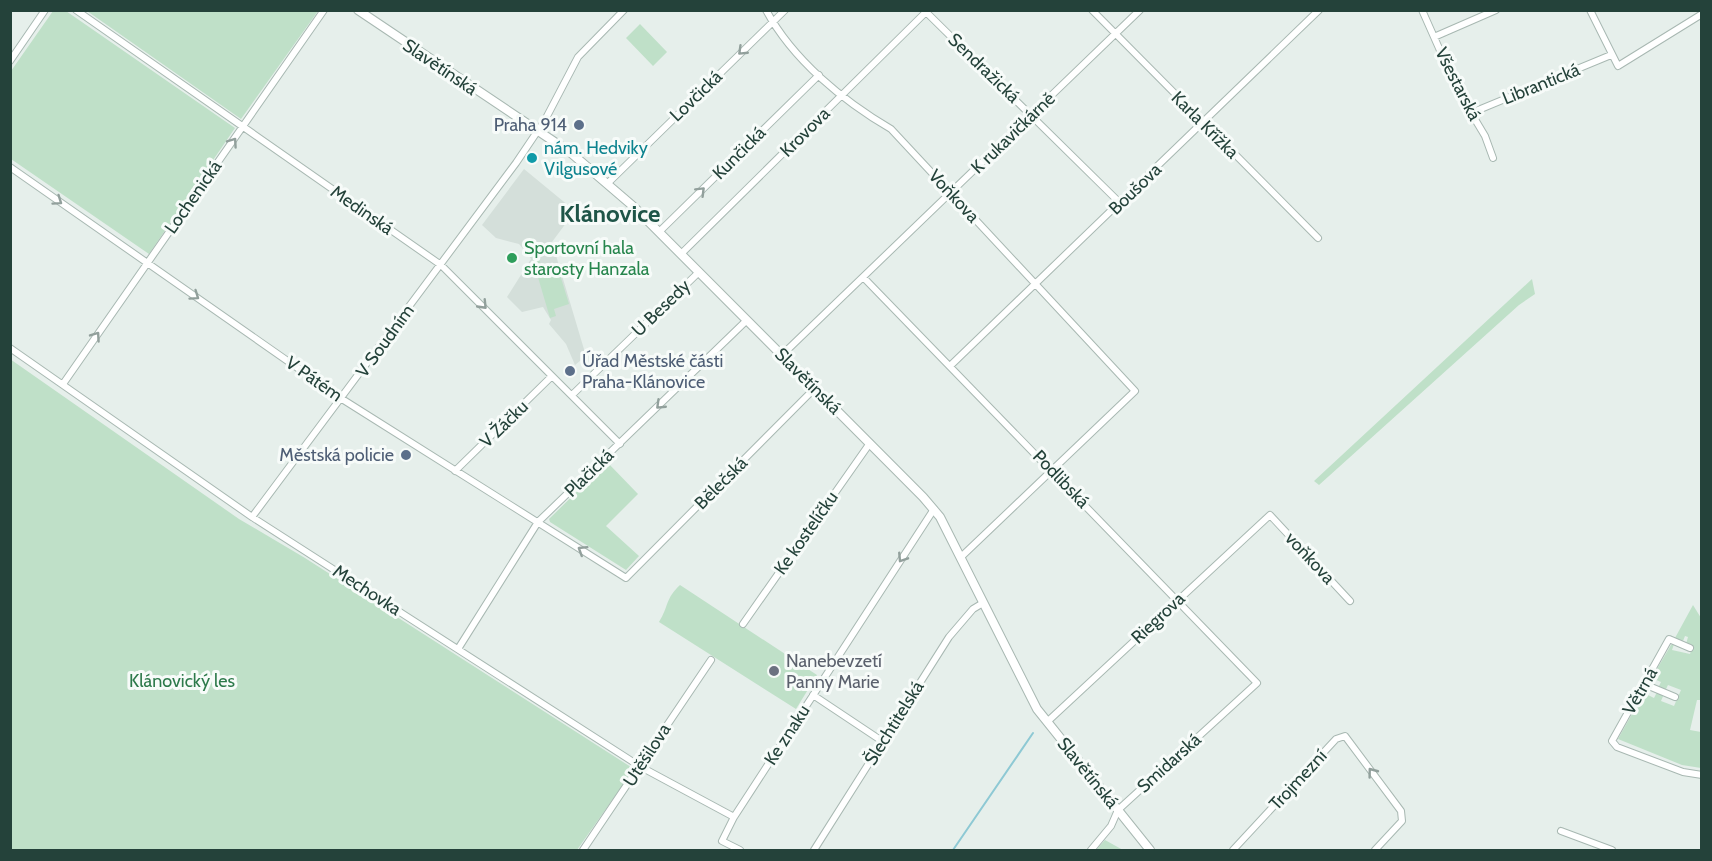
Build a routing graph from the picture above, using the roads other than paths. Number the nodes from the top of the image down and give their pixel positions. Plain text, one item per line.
1 (45, 10) edge
2 (76, 10) edge
3 (324, 10) edge
4 (358, 10) edge
5 (624, 10) edge
6 (766, 10) edge
7 (785, 10) edge
8 (1092, 10) edge
9 (1140, 10) edge
10 (1319, 10) edge
11 (1422, 10) edge
12 (1496, 10) edge
13 (1590, 10) edge
14 (926, 11) edge
15 (1701, 14) edge
16 (772, 22) junction
17 (1116, 34) junction
18 (1434, 38) junction
19 (1611, 55) junction
20 (10, 61) edge
21 (819, 75) junction
22 (841, 97) junction
23 (1471, 112) junction
24 (1032, 114) junction
25 (1203, 124) junction
26 (243, 128) junction
27 (538, 131) junction
28 (1493, 158) dead end
29 (10, 167) edge
30 (608, 183) junction
31 (950, 192) junction
32 (1120, 204) junction
33 (659, 232) junction
34 (1318, 238) dead end
35 (681, 254) junction
36 (147, 263) junction
37 (441, 265) junction
38 (699, 272) junction
39 (863, 277) junction
40 (1036, 285) junction
41 (747, 320) junction
42 (10, 348) edge
43 (782, 355) junction
44 (950, 366) junction
45 (552, 376) junction
46 (63, 384) junction
47 (815, 388) junction
48 (572, 395) junction
49 (342, 399) junction
50 (870, 443) junction
51 (620, 444) junction
52 (1053, 470) junction
53 (455, 471) junction
54 (934, 509) junction
55 (1270, 515) joint
56 (252, 517) junction
57 (538, 522) junction
58 (961, 557) junction
59 (626, 578) joint
60 (1177, 599) junction
61 (1350, 601) dead end
62 (983, 603) junction
63 (742, 624) dead end
64 (1690, 648) dead end
65 (458, 649) junction
66 (711, 660) dead end
67 (1257, 683) joint
68 (1644, 684) junction
69 (813, 695) junction
70 (1676, 697) dead end
71 (1047, 722) junction
72 (882, 741) junction
73 (640, 767) junction
74 (1701, 775) edge
75 (1118, 810) junction
76 (734, 817) junction
77 (1561, 831) dead end
78 (583, 850) edge
79 (740, 850) edge
80 (814, 850) edge
81 (1090, 850) edge
82 (1150, 850) edge
83 (1233, 850) edge
84 (1375, 850) edge
85 (1612, 850) edge

1 - 20 street
2 - 26 street, Medinská
3 - 26 street, Lochenická
4 - 27 street, Slavětínská
5 - 27 street, V Soudním
6 - 16 street, Voňkova
7 - 16 street, Lovčická
8 - 17 street, Karla Křížka
9 - 17 street, K rukavičkárně
10 - 25 street, Boušova
11 - 18 street, Všestarská
12 - 18 street
13 - 19 street
14 - 22 street, Krovova
14 - 24 street, Sendražická
15 - 19 street
16 - 21 street, Voňkova
16 -> 30 street, Lovčická
17 - 24 street, K rukavičkárně
17 - 25 street, Karla Křížka
18 - 23 street, Všestarská
19 - 23 street, Librantická
21 - 22 street, Voňkova
33 -> 21 street, Kunčická
22 - 31 street, Voňkova
22 - 35 street, Krovova
23 - 28 street, Všestarská
24 - 31 street, K rukavičkárně
24 - 32 street, Sendražická
25 - 32 street, Boušova
25 - 34 street, Karla Křížka
36 -> 26 street, Lochenická
26 - 37 street, Medinská
27 - 30 street, Slavětínská
27 - 37 street, V Soudním
29 -> 36 street, V Pátém
30 - 33 street, Slavětínská
31 - 39 street, K rukavičkárně
31 - 40 street, Voňkova
32 - 40 street, Boušova
33 - 35 street, Slavětínská
35 - 38 street, Slavětínská
46 -> 36 street, Lochenická
36 -> 49 street, V Pátém
37 -> 45 street, Medinská
37 - 49 street, V Soudním
38 - 41 street, Slavětínská
38 - 48 street, U Besedy
39 - 43 street, K rukavičkárně
39 - 44 street, Podlibská
40 - 44 street, Boušova
40 - 52 street, Voňkova
41 - 43 street, Slavětínská
41 -> 51 street, Plačická
42 - 46 street, Mechovka
43 - 47 street, Slavětínská
44 - 52 street, Podlibská
45 - 48 street, Medinská
45 - 53 street, V Žáčku
46 - 56 street, Mechovka
47 - 50 street, Slavětínská
47 - 59 street, Bělečská
48 - 51 street, Medinská
49 - 53 street, V Pátém
49 - 56 street, V Soudním
50 - 54 street, Slavětínská
50 - 63 street, Ke kostelíčku
51 - 57 street, Plačická
52 - 58 street
52 - 60 street, Podlibská
53 - 57 street, V Pátém
54 - 58 street, Slavětínská
54 -> 69 street, Ke znaku
55 - 60 street, Riegrova
55 - 61 street, voňkova
56 - 65 street, Mechovka
59 -> 57 street, V Pátém
57 - 65 street, Plačická
58 - 62 street, Slavětínská
60 - 67 street, Podlibská
60 - 71 street, Riegrova
62 - 71 street, Slavětínská
62 - 72 street, Šlechtitelská
64 - 68 street, Větrná
65 - 73 street, Mechovka
66 - 73 street, Utěšilova
67 - 75 street, Smidarská
68 - 70 street
68 - 74 street, Větrná
69 - 72 street
69 - 76 street, Ke znaku
71 - 75 street, Slavětínská
72 - 80 street, Šlechtitelská
73 - 76 street, Mechovka
73 - 78 street, Utěšilova
75 - 81 street, Smidarská
75 - 82 street, Slavětínská
76 - 79 street, Ke znaku
77 - 85 street
84 -> 83 street, Trojmezní

